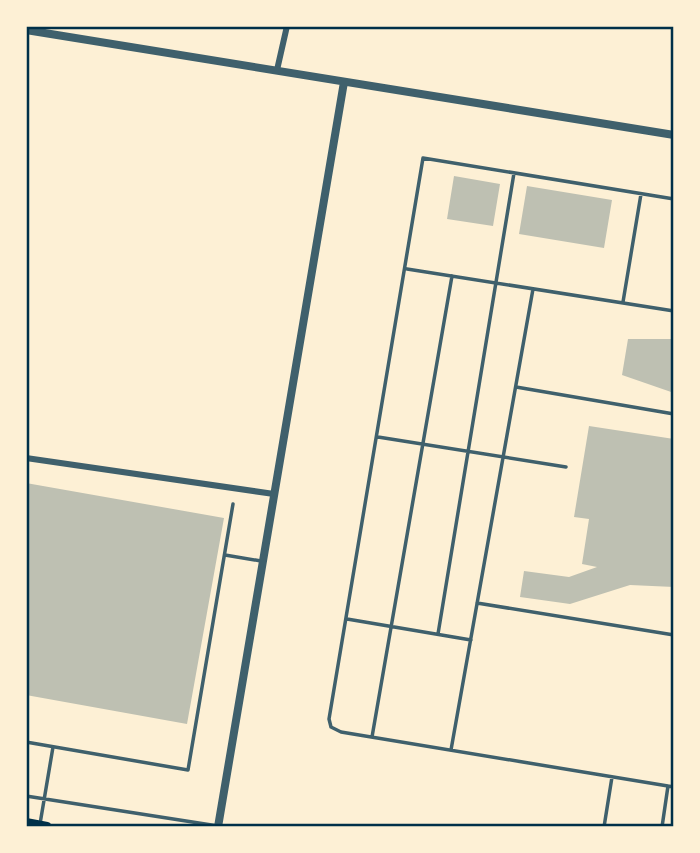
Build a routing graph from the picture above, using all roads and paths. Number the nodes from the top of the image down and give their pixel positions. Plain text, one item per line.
1 (287, 26) edge
2 (26, 30) edge
3 (277, 70) junction
4 (344, 82) junction
5 (674, 135) edge
6 (514, 173) junction
7 (641, 194) junction
8 (674, 199) edge
9 (407, 269) junction
10 (452, 276) junction
11 (496, 283) junction
12 (533, 289) junction
13 (623, 303) junction
14 (674, 312) edge
15 (516, 387) junction
16 (674, 414) edge
17 (378, 437) junction
18 (423, 444) junction
19 (468, 451) junction
20 (503, 457) junction
21 (26, 458) edge
22 (566, 467) dead end
23 (274, 494) junction
24 (233, 504) dead end
25 (225, 555) junction
26 (263, 562) junction
27 (477, 603) junction
28 (347, 619) junction
29 (391, 626) junction
30 (438, 634) junction
31 (674, 635) edge
32 (471, 640) junction
33 (372, 737) junction
34 (26, 743) edge
35 (53, 747) junction
36 (451, 750) junction
37 (612, 777) junction
38 (671, 787) edge
39 (26, 796) edge
40 (45, 799) junction
41 (26, 823) edge
42 (43, 826) edge
43 (219, 827) edge
44 (604, 827) edge
45 (662, 827) edge

1 - 3 street
2 - 3 street
3 - 4 street
4 - 5 street
4 - 23 street
6 - 7 lane
6 - 9 lane
6 - 11 lane
7 - 8 lane
7 - 13 lane
9 - 10 lane
9 - 17 lane
10 - 11 lane
10 - 18 lane
11 - 12 lane
11 - 19 lane
12 - 13 lane
12 - 15 lane
13 - 14 lane
15 - 16 lane
15 - 20 lane
17 - 18 lane
17 - 28 lane
18 - 19 lane
18 - 29 lane
19 - 20 lane
19 - 30 lane
20 - 22 lane
20 - 27 lane
21 - 23 street
23 - 26 street
24 - 25 lane
25 - 26 lane
25 - 35 lane
26 - 43 street
27 - 31 lane
27 - 32 lane
28 - 29 lane
28 - 33 lane
29 - 30 lane
29 - 33 lane
30 - 32 lane
32 - 36 lane
33 - 36 lane
34 - 35 lane
35 - 40 lane
36 - 37 lane
37 - 38 lane
37 - 44 lane
38 - 45 lane
39 - 40 lane
40 - 42 lane
40 - 43 lane
41 - 42 main road

